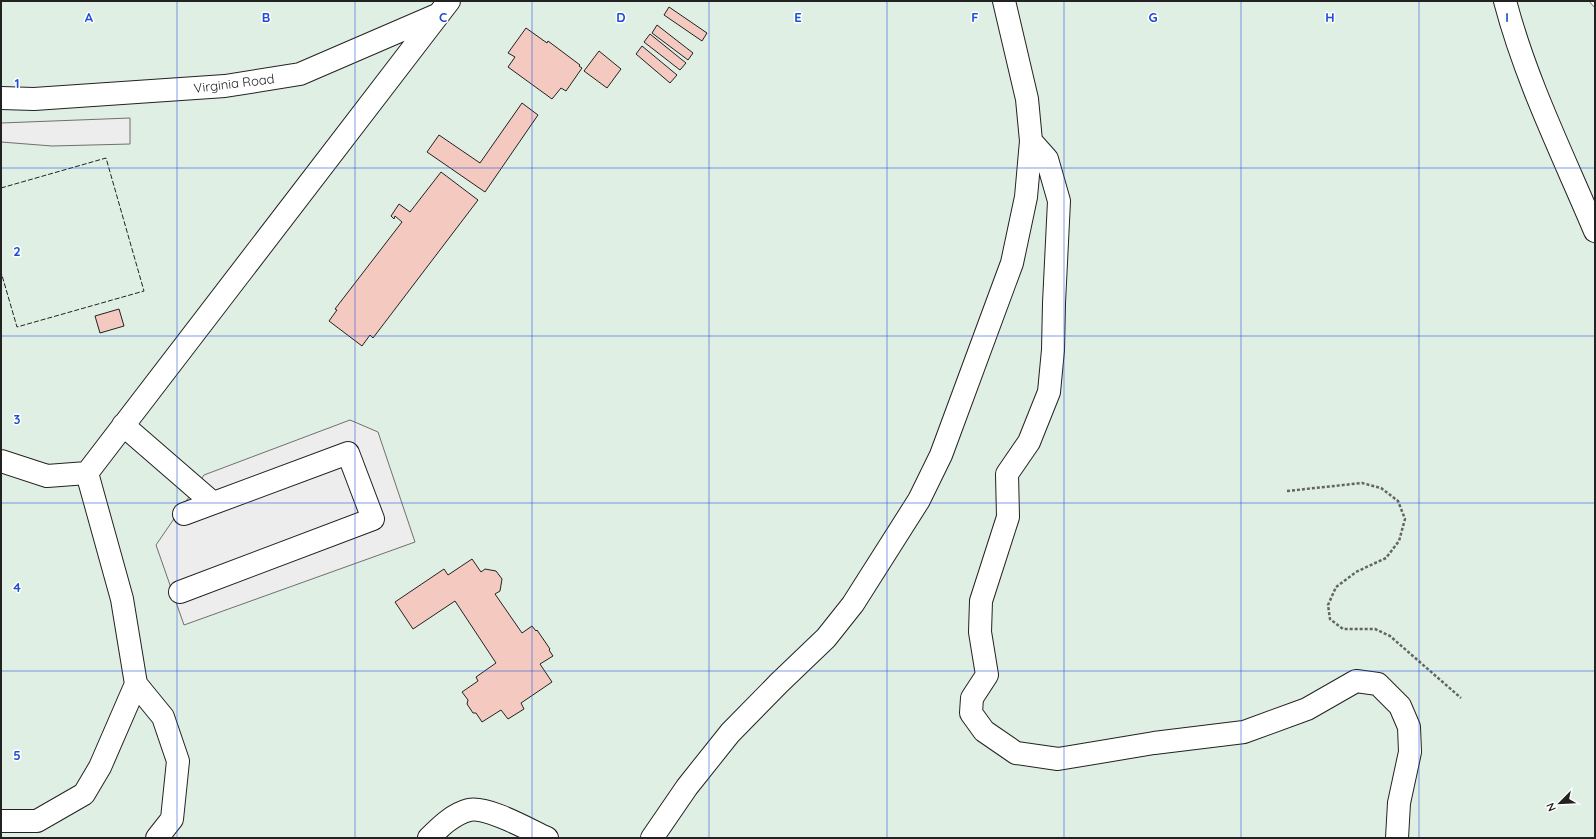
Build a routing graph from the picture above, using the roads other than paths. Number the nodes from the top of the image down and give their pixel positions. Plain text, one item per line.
1 (1004, 1) edge
2 (1506, 1) edge
3 (444, 8) edge
4 (1, 98) edge
5 (1031, 141) junction
6 (1595, 231) edge
7 (123, 425) junction
8 (1, 461) edge
9 (87, 473) junction
10 (213, 503) junction
11 (184, 514) dead end
12 (180, 592) dead end
13 (136, 684) junction
14 (1, 822) edge
15 (156, 838) edge
16 (429, 838) edge
17 (547, 838) edge
18 (652, 838) edge
19 (1397, 838) edge

1 - 5 street
2 - 6 street
3 - 4 street, Virginia Road
3 - 7 street
5 - 18 street
5 - 19 street
7 - 9 street
7 - 10 street
8 - 9 street
9 - 13 street
10 - 11 street
10 - 12 street
13 - 14 street
13 - 15 street
16 - 17 street

